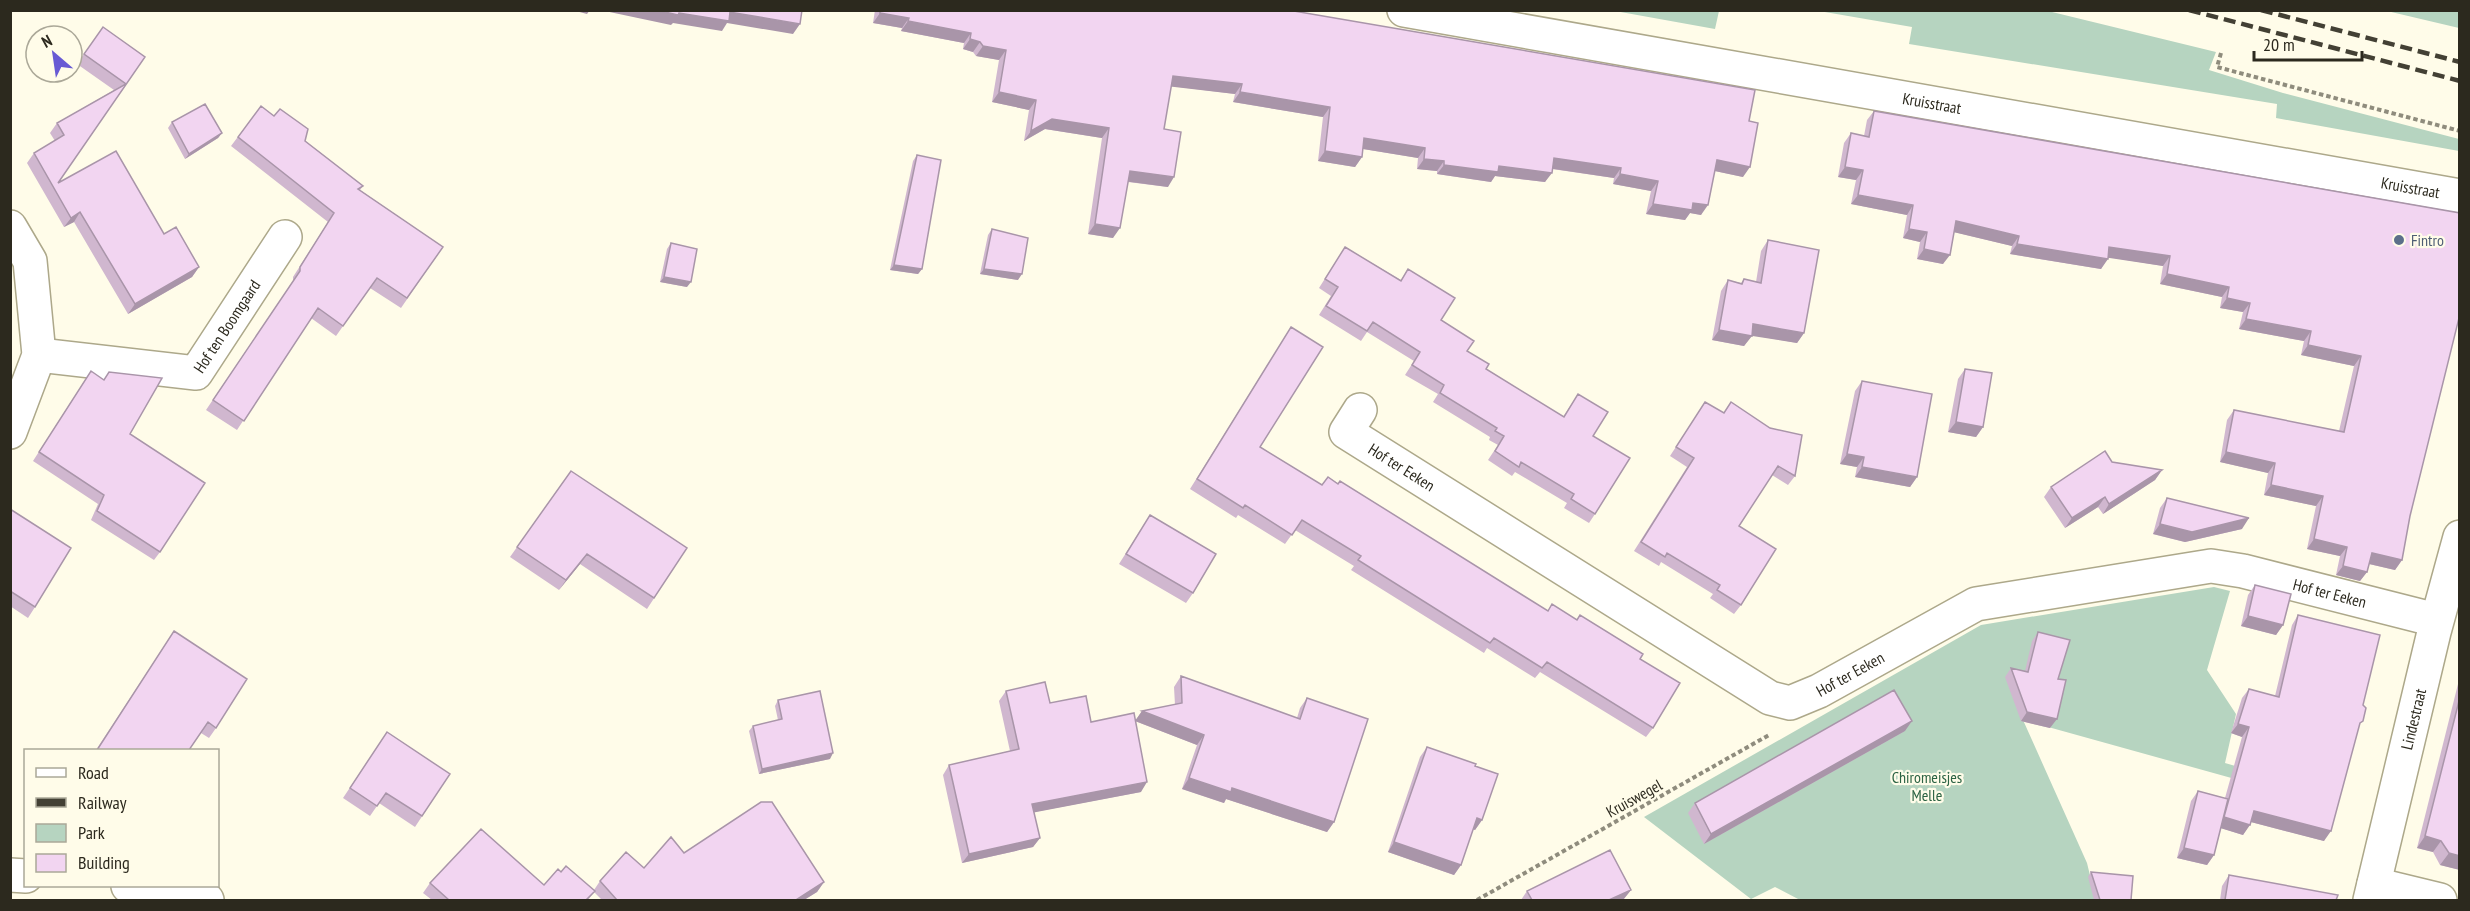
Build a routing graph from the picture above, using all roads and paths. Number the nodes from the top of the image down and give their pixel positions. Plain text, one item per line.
1 (1404, 10) edge
2 (2221, 53) dead end
3 (2460, 131) edge
4 (2460, 196) edge
5 (10, 227) edge
6 (285, 237) dead end
7 (39, 355) junction
8 (1360, 410) dead end
9 (10, 432) edge
10 (2460, 537) edge
11 (2436, 620) junction
12 (1790, 703) junction
13 (139, 887) edge
14 (2372, 892) edge
15 (207, 900) edge
16 (1477, 900) edge
17 (2440, 900) edge

1 - 4 street, Kruisstraat
2 - 3 path
5 - 7 street
6 - 7 street, Hof ten Boomgaard
7 - 9 street
8 - 12 street, Hof ter Eeken
10 - 11 street, Lindestraat
11 - 12 street, Hof ter Eeken
11 - 14 street, Lindestraat
12 - 16 path, Kruiswegel
13 - 15 street
14 - 17 street

